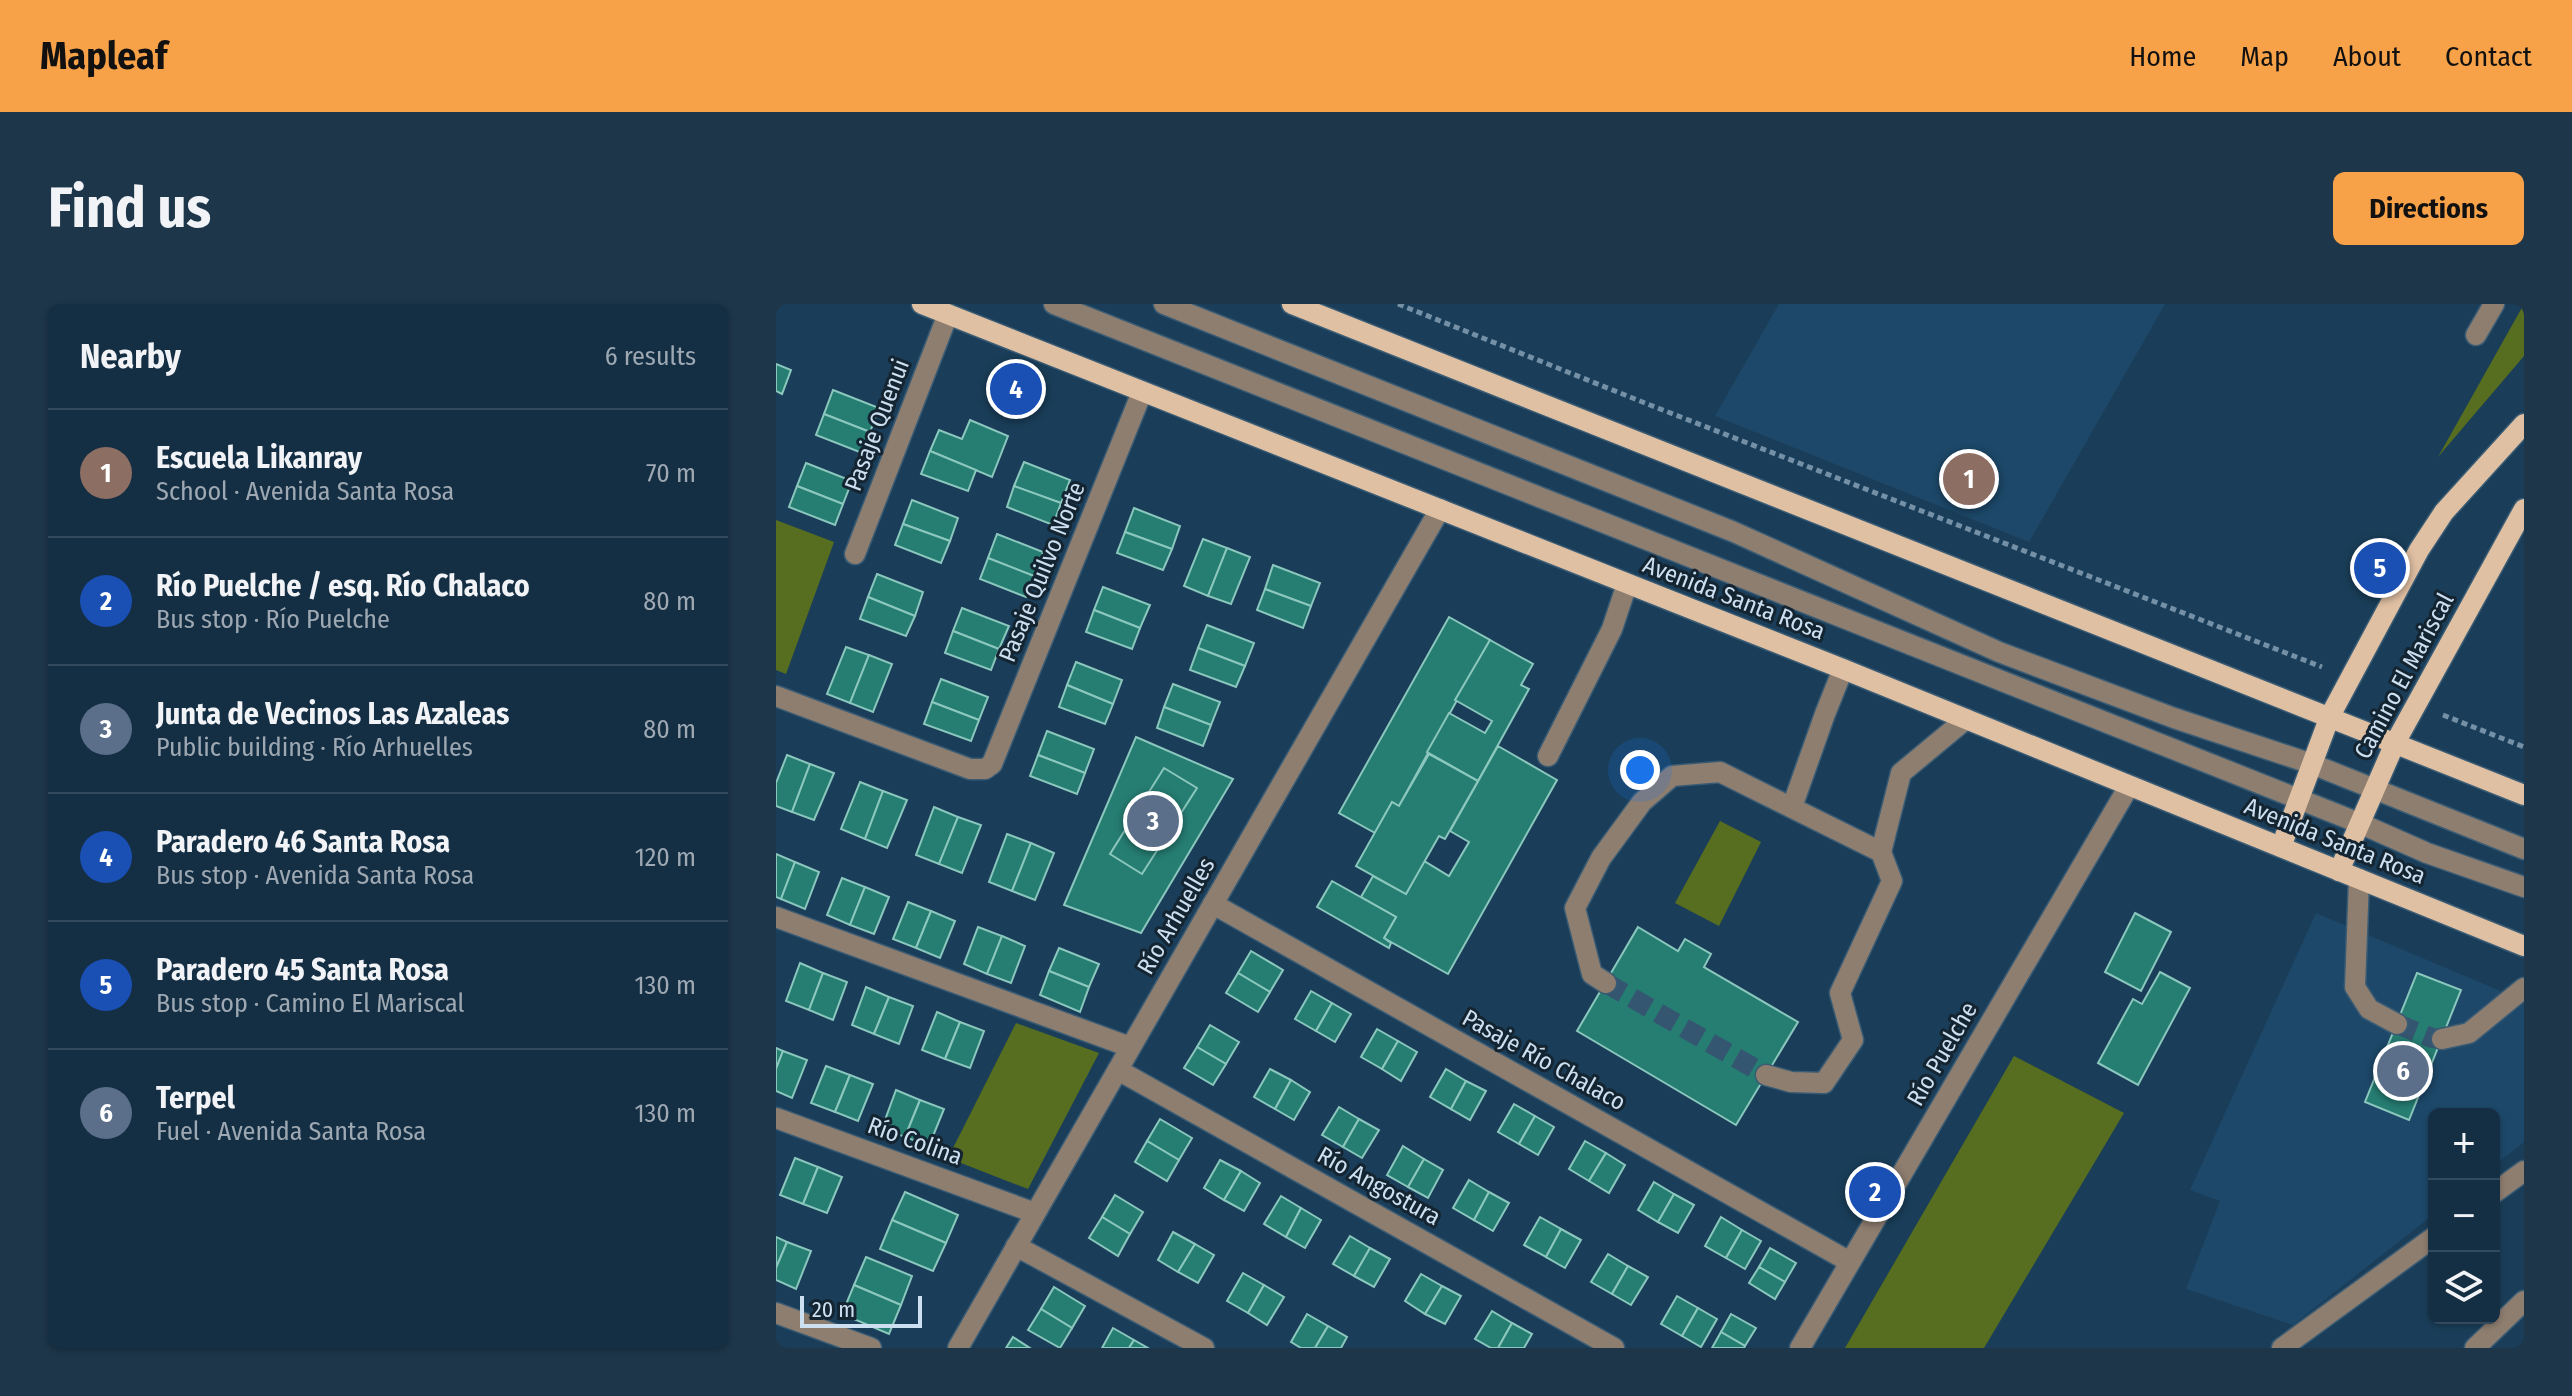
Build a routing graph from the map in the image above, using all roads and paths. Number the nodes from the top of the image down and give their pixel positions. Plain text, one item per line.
1 (922, 304) edge
2 (1054, 304) edge
3 (1164, 304) edge
4 (1292, 304) edge
5 (1398, 304) edge
6 (2494, 304) edge
7 (948, 314) junction
8 (2476, 335) dead end
9 (1142, 392) junction
10 (2524, 424) edge
11 (1440, 509) junction
12 (2524, 509) edge
13 (855, 554) dead end
14 (1627, 584) junction
15 (1843, 669) junction
16 (2350, 678) junction
17 (776, 696) edge
18 (2416, 704) junction
19 (2330, 716) junction
20 (1966, 719) junction
21 (2395, 743) junction
22 (2524, 747) edge
23 (1548, 756) dead end
24 (2312, 764) junction
25 (2129, 786) junction
26 (2374, 789) junction
27 (2524, 795) edge
28 (2299, 799) junction
29 (1792, 807) junction
30 (2359, 823) junction
31 (2281, 847) junction
32 (2524, 849) edge
33 (1881, 852) junction
34 (2339, 871) junction
35 (2359, 879) junction
36 (2524, 887) edge
37 (1213, 904) junction
38 (776, 917) edge
39 (2524, 946) edge
40 (1606, 983) tunnel mouth
41 (2524, 988) edge
42 (2397, 1024) tunnel mouth
43 (2442, 1039) tunnel mouth
44 (1130, 1047) junction
45 (1118, 1070) junction
46 (1766, 1075) tunnel mouth
47 (776, 1118) edge
48 (2524, 1171) edge
49 (2500, 1189) edge
50 (1035, 1213) junction
51 (2428, 1241) edge
52 (1016, 1246) junction
53 (1850, 1262) junction
54 (2524, 1301) edge
55 (776, 1313) edge
56 (871, 1348) edge
57 (958, 1348) edge
58 (1204, 1348) edge
59 (1614, 1348) edge
60 (1800, 1348) edge
61 (2282, 1348) edge
62 (2475, 1348) edge

1 - 7 main road, Avenida Santa Rosa
2 - 28 street
3 - 24 street
4 - 19 main road
5 - 16 path
6 - 8 street
7 - 9 main road, Avenida Santa Rosa
7 - 13 street, Pasaje Quenui
9 - 11 main road, Avenida Santa Rosa
9 - 17 street, Pasaje Quilvo Norte
10 - 16 main road, Camino El Mariscal
11 - 14 main road, Avenida Santa Rosa
11 - 37 street, Río Arhuelles
12 - 18 main road, Camino El Mariscal
14 - 15 main road, Avenida Santa Rosa
14 - 23 street
15 - 20 main road, Avenida Santa Rosa
15 - 29 street
16 - 19 main road, Camino El Mariscal
18 - 21 main road, Camino El Mariscal
18 - 22 path
19 - 21 main road
19 - 24 main road, Camino El Mariscal
20 - 25 main road, Avenida Santa Rosa
20 - 33 street
21 - 26 main road, Camino El Mariscal
21 - 27 main road
24 - 26 street
24 - 28 main road, Camino El Mariscal
25 - 31 main road, Avenida Santa Rosa
25 - 53 street, Río Puelche
26 - 30 main road, Camino El Mariscal
26 - 32 street
28 - 30 street
28 - 31 main road, Camino El Mariscal
29 - 33 street
29 - 40 street
30 - 34 main road, Camino El Mariscal
30 - 36 street
31 - 34 main road, Avenida Santa Rosa
33 - 46 street
34 - 35 main road, Avenida Santa Rosa
35 - 39 main road, Avenida Santa Rosa
35 - 42 street
37 - 44 street, Río Arhuelles
37 - 53 street, Pasaje Río Chalaco
38 - 44 street
41 - 43 street
44 - 45 street, Río Arhuelles
45 - 50 street, Río Arhuelles
45 - 59 street, Río Angostura
47 - 50 street, Río Colina
48 - 49 street
50 - 52 street, Río Arhuelles
51 - 61 street
52 - 57 street, Río Arhuelles
52 - 58 street
53 - 60 street, Río Puelche
54 - 62 street
55 - 56 street

